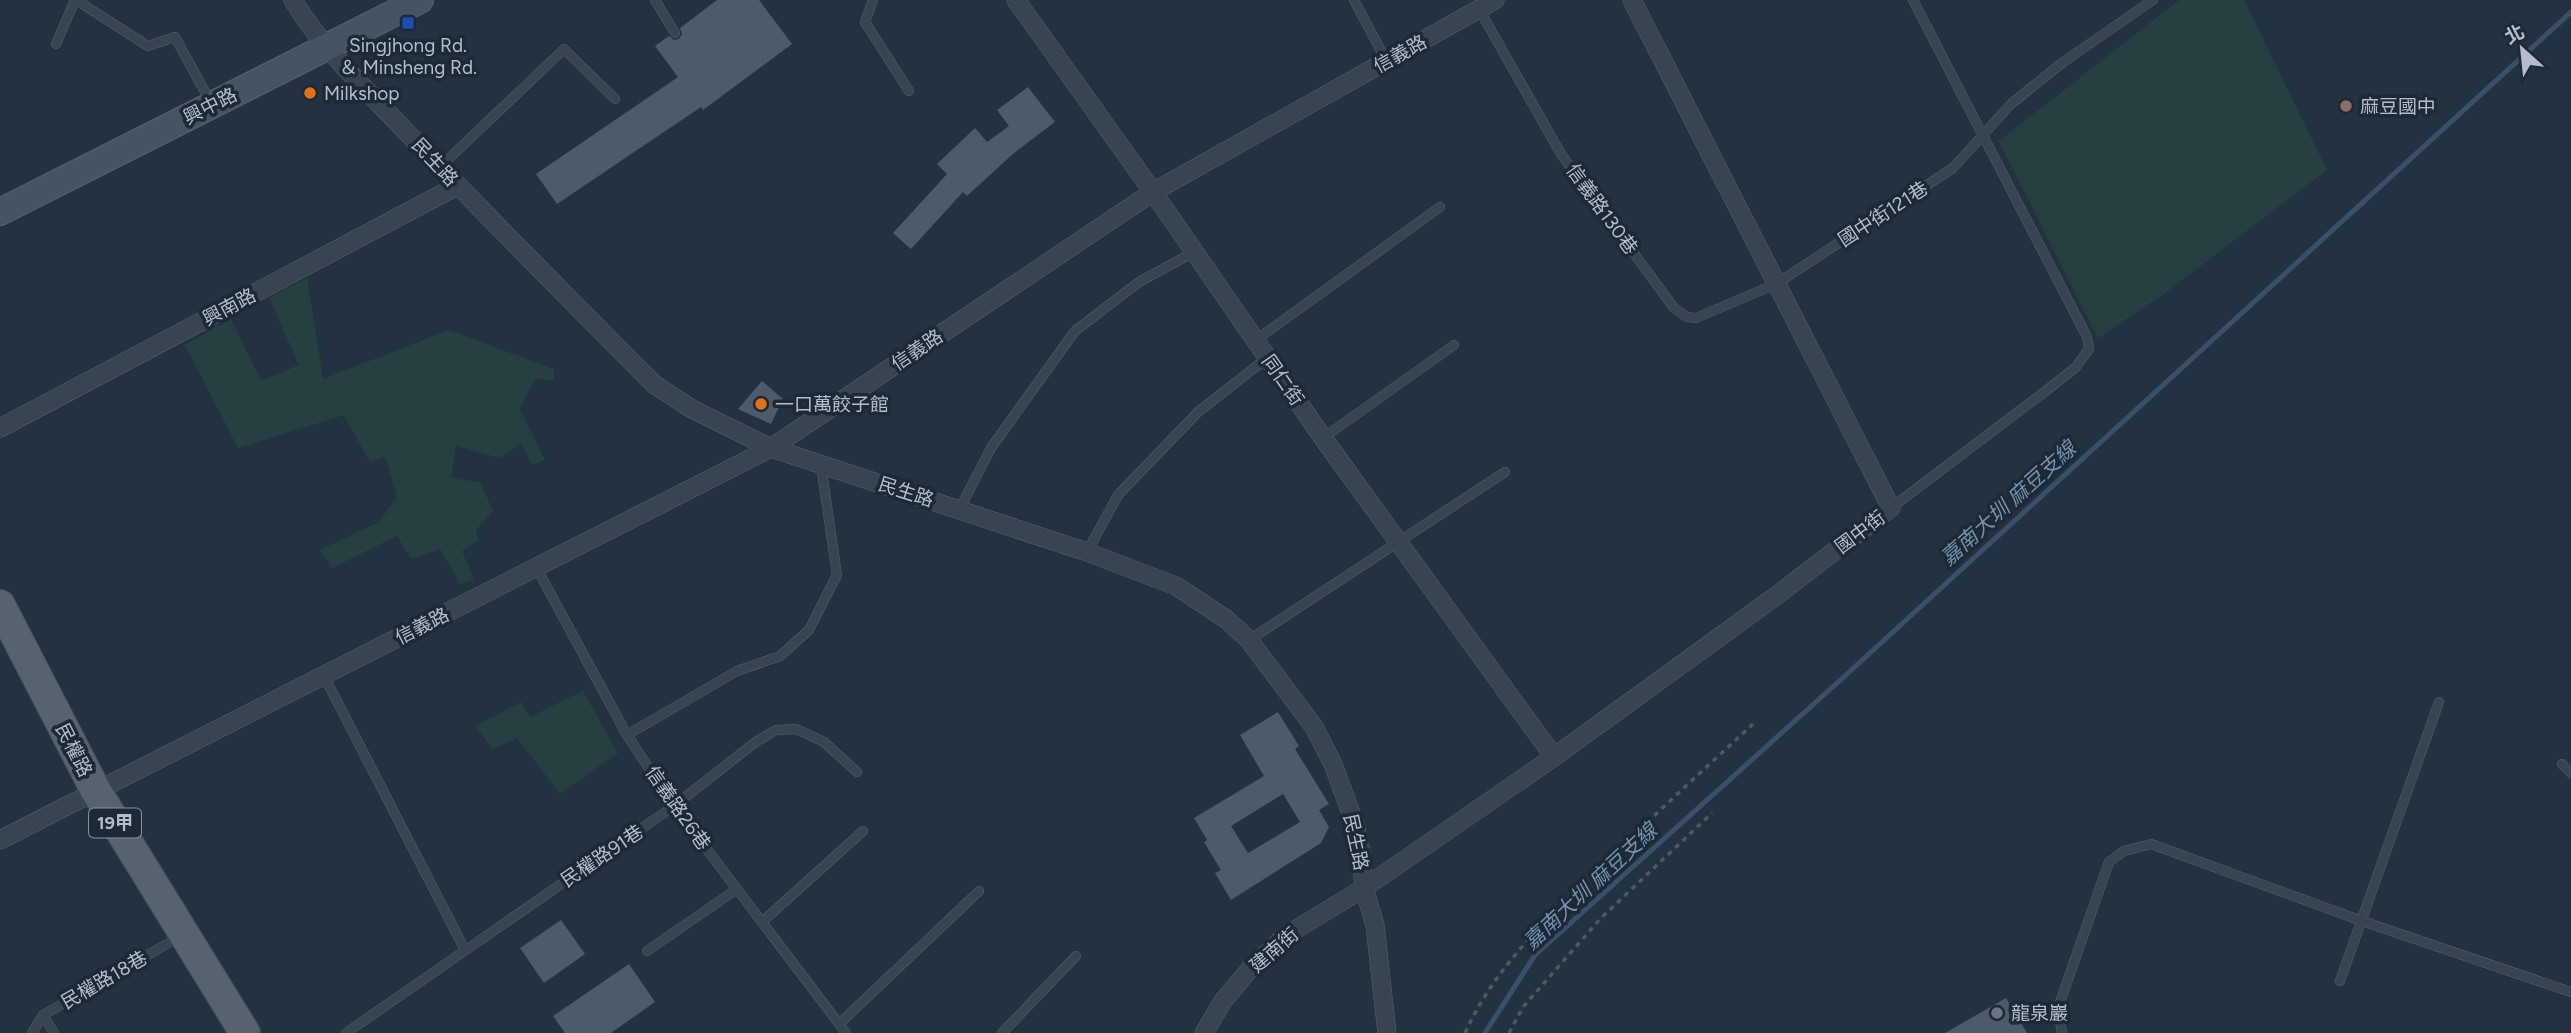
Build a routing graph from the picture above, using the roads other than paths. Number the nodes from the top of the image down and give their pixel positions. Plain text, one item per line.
1 (75, 0) edge
2 (293, 0) edge
3 (420, 0) edge
4 (655, 0) edge
5 (873, 0) edge
6 (1016, 0) edge
7 (1354, 0) edge
8 (1495, 0) edge
9 (1632, 0) edge
10 (1913, 0) edge
11 (2153, 0) edge
12 (1479, 9) junction
13 (675, 33) dead end
14 (56, 44) dead end
15 (327, 46) junction
16 (1387, 62) junction
17 (909, 91) dead end
18 (615, 99) dead end
19 (212, 105) junction
20 (1982, 134) junction
21 (440, 167) junction
22 (457, 186) junction
23 (1153, 192) junction
24 (1440, 207) dead end
25 (0, 212) edge
26 (1194, 252) junction
27 (1776, 284) junction
28 (1256, 341) junction
29 (1454, 345) dead end
30 (1267, 358) junction
31 (0, 428) edge
32 (1323, 438) junction
33 (771, 448) junction
34 (821, 463) junction
35 (1505, 472) dead end
36 (1891, 508) junction
37 (960, 510) junction
38 (1399, 542) junction
39 (1087, 552) junction
40 (536, 567) junction
41 (0, 605) edge
42 (1249, 640) junction
43 (324, 676) junction
44 (2439, 702) dead end
45 (627, 735) junction
46 (1554, 757) junction
47 (2561, 764) dead end
48 (857, 772) dead end
49 (2571, 773) edge
50 (96, 791) junction
51 (674, 806) junction
52 (863, 831) dead end
53 (0, 840) edge
54 (1364, 888) junction
55 (737, 890) junction
56 (979, 891) dead end
57 (2362, 921) junction
58 (762, 922) junction
59 (184, 935) junction
60 (465, 950) junction
61 (648, 951) dead end
62 (1076, 956) dead end
63 (2340, 981) dead end
64 (2571, 992) edge
65 (43, 1015) junction
66 (839, 1024) junction
67 (32, 1033) edge
68 (54, 1033) edge
69 (244, 1033) edge
70 (346, 1033) edge
71 (846, 1033) edge
72 (1002, 1033) edge
73 (1204, 1033) edge
74 (1387, 1033) edge
75 (2062, 1033) edge

1 - 14 lane
1 - 19 lane
2 - 15 street, 民生路
3 - 15 main road, 興中路
4 - 13 lane
5 - 17 lane
6 - 23 street, 同仁街
7 - 16 lane
8 - 12 street, 信義路
9 - 27 street, 國中街
10 - 20 lane
11 - 20 lane, 國中街121巷
12 - 16 street, 信義路
12 - 27 lane, 信義路130巷
15 - 19 main road, 興中路
15 - 21 street, 民生路
16 - 23 street, 信義路
18 - 21 lane
19 - 25 main road, 興中路
20 - 27 lane, 國中街121巷
20 - 36 lane
21 - 22 street, 民生路
22 - 31 street, 興南路
22 - 33 street, 民生路
23 - 26 street, 同仁街
23 - 33 street, 信義路
24 - 28 lane
26 - 28 street, 同仁街
26 - 37 lane
27 - 36 street, 國中街
28 - 30 street, 同仁街
29 - 32 lane
30 - 32 street, 同仁街
30 - 39 lane
32 - 38 street, 同仁街
33 - 34 street, 民生路
33 - 40 street, 信義路
34 - 37 street, 民生路
34 - 45 lane
35 - 38 lane
36 - 46 street, 國中街
37 - 39 street, 民生路
38 - 42 lane
38 - 46 street, 同仁街
39 - 42 street, 民生路
40 - 43 street, 信義路
40 - 45 lane, 信義路26巷
41 - 50 main road, 民權路 / 19甲
42 - 54 street, 民生路
43 - 50 street, 信義路
43 - 60 lane
44 - 57 lane
45 - 51 lane, 信義路26巷
46 - 54 street, 國中街
47 - 49 lane
48 - 51 lane, 民權路91巷
50 - 53 street, 信義路
50 - 59 main road, 民權路 / 19甲
51 - 55 lane, 信義路26巷
51 - 60 lane, 民權路91巷
52 - 58 lane
54 - 73 street, 建南街
54 - 74 street, 民生路
55 - 58 lane, 信義路26巷
55 - 61 lane
56 - 66 lane
57 - 63 lane
57 - 64 lane
57 - 75 lane
58 - 66 lane, 信義路26巷
59 - 65 lane, 民權路18巷
59 - 69 main road, 民權路 / 19甲
60 - 70 lane, 民權路91巷
62 - 72 lane
65 - 67 lane, 民權路18巷
65 - 68 lane
66 - 71 lane, 信義路26巷

